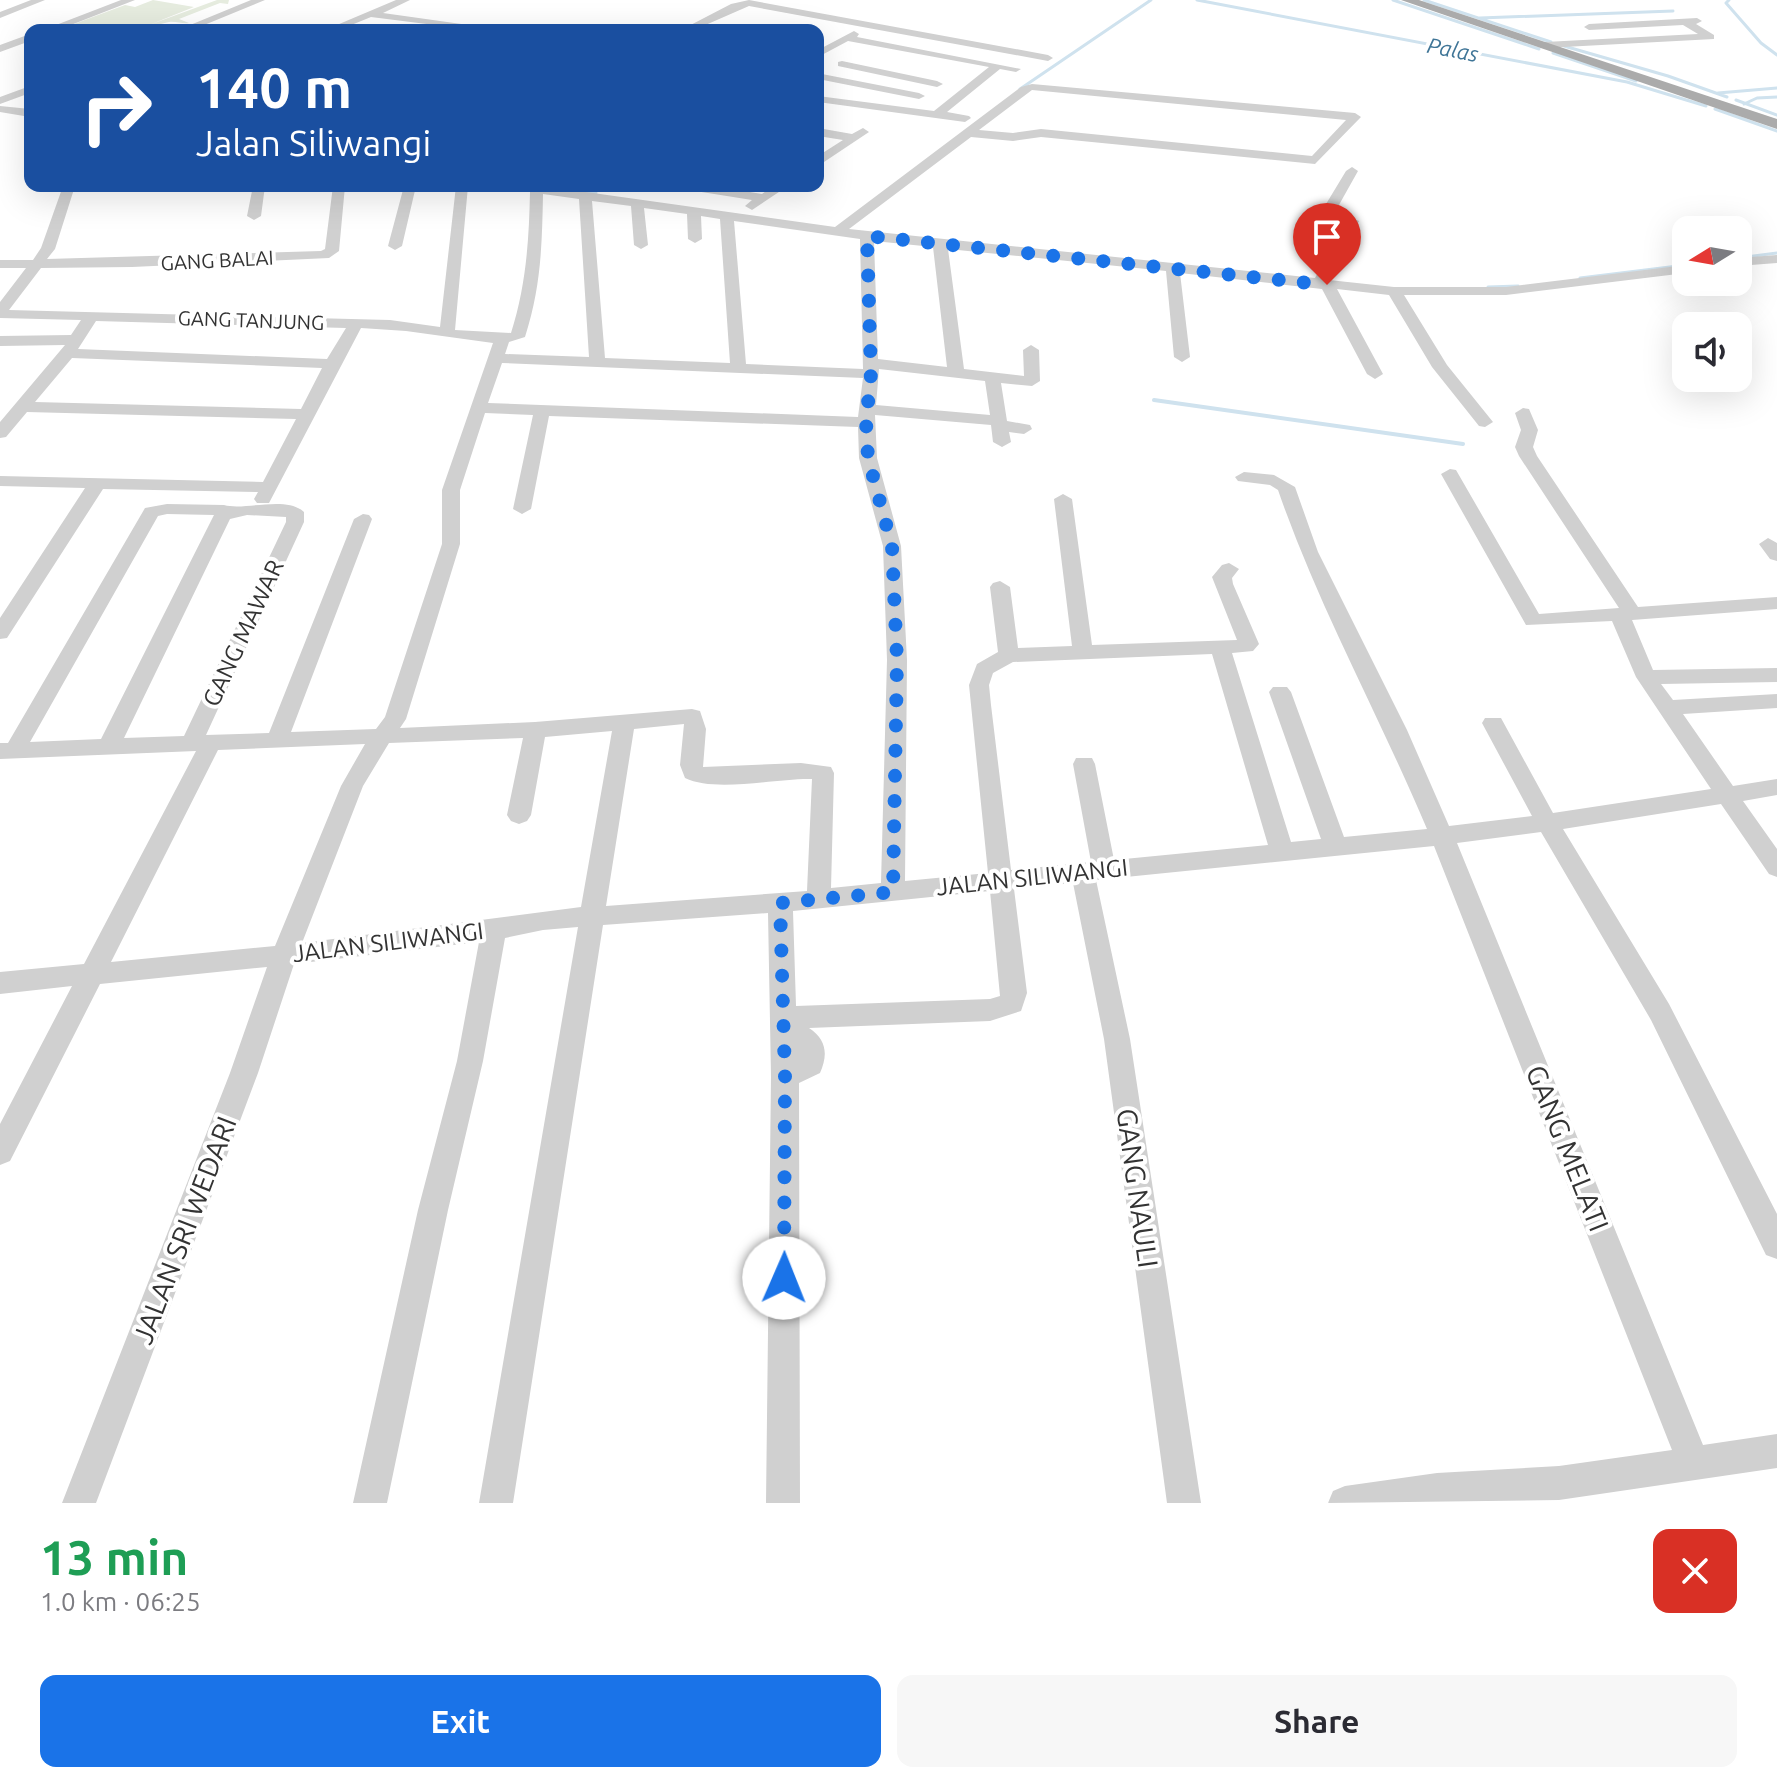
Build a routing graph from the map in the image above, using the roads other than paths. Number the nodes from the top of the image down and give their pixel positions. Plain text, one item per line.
1 (40, 0) edge
2 (130, 0) edge
3 (260, 0) edge
4 (405, 0) edge
5 (1407, 0) edge
6 (370, 14) junction
7 (0, 15) edge
8 (1575, 18) dead end
9 (1699, 21) dead end
10 (1685, 22) junction
11 (64, 24) edge
12 (198, 24) edge
13 (345, 24) edge
14 (451, 24) edge
15 (698, 24) edge
16 (1589, 27) junction
17 (24, 39) edge
18 (1608, 42) junction
19 (876, 43) junction
20 (971, 44) junction
21 (1545, 45) junction
22 (0, 49) edge
23 (824, 51) edge
24 (858, 55) junction
25 (951, 57) junction
26 (1048, 58) dead end
27 (971, 61) junction
28 (899, 62) dead end
29 (842, 64) junction
30 (998, 66) junction
31 (1016, 69) dead end
32 (824, 78) edge
33 (945, 78) junction
34 (824, 83) edge
35 (824, 84) edge
36 (24, 91) edge
37 (919, 96) junction
38 (824, 100) edge
39 (0, 101) edge
40 (902, 108) junction
41 (0, 109) edge
42 (24, 112) edge
43 (937, 114) junction
44 (965, 118) dead end
45 (1777, 124) edge
46 (824, 132) edge
47 (968, 133) junction
48 (824, 158) edge
49 (1352, 171) dead end
50 (67, 192) edge
51 (258, 192) edge
52 (338, 192) edge
53 (408, 192) edge
54 (461, 192) edge
55 (537, 192) edge
56 (564, 192) edge
57 (585, 192) edge
58 (608, 192) edge
59 (726, 192) edge
60 (773, 192) edge
61 (599, 196) junction
62 (764, 198) junction
63 (637, 202) junction
64 (700, 211) junction
65 (745, 211) dead end
66 (728, 215) junction
67 (254, 216) dead end
68 (840, 230) junction
69 (867, 236) junction
70 (695, 239) dead end
71 (940, 244) junction
72 (641, 245) dead end
73 (395, 246) dead end
74 (1777, 259) edge
75 (1752, 261) edge
76 (0, 264) edge
77 (35, 266) junction
78 (1173, 270) junction
79 (1672, 271) edge
80 (1323, 285) junction
81 (1394, 291) junction
82 (0, 313) edge
83 (91, 316) junction
84 (356, 324) junction
85 (447, 332) junction
86 (0, 341) edge
87 (71, 347) junction
88 (498, 348) junction
89 (1031, 350) dead end
90 (1182, 357) dead end
91 (597, 362) junction
92 (332, 364) junction
93 (738, 368) junction
94 (870, 368) junction
95 (956, 372) junction
96 (1375, 374) dead end
97 (992, 377) junction
98 (22, 407) junction
99 (477, 408) junction
100 (542, 409) junction
101 (1523, 413) dead end
102 (305, 414) junction
103 (867, 416) junction
104 (1485, 422) dead end
105 (999, 429) junction
106 (1024, 429) dead end
107 (0, 433) edge
108 (1450, 474) dead end
109 (1244, 477) dead end
110 (0, 481) edge
111 (97, 484) junction
112 (269, 487) junction
113 (1063, 499) dead end
114 (522, 509) dead end
115 (258, 510) junction
116 (223, 515) junction
117 (363, 519) dead end
118 (1229, 569) dead end
119 (1000, 587) dead end
120 (1777, 603) edge
121 (1627, 615) junction
122 (0, 633) edge
123 (1220, 647) junction
124 (1083, 651) junction
125 (1009, 655) junction
126 (1777, 675) edge
127 (1646, 677) junction
128 (1280, 692) dead end
129 (1777, 701) edge
130 (1666, 708) junction
131 (624, 723) junction
132 (1493, 723) dead end
133 (535, 730) junction
134 (382, 735) junction
135 (277, 741) junction
136 (201, 744) junction
137 (108, 748) junction
138 (8, 750) edge
139 (1084, 764) dead end
140 (1777, 787) edge
141 (1726, 795) junction
142 (519, 815) dead end
143 (1547, 823) junction
144 (1442, 836) junction
145 (1335, 846) junction
146 (1282, 852) junction
147 (1777, 868) edge
148 (1095, 872) junction
149 (1003, 882) junction
150 (893, 892) junction
151 (819, 898) junction
152 (780, 903) junction
153 (594, 915) junction
154 (494, 930) junction
155 (284, 955) junction
156 (92, 975) junction
157 (0, 983) edge
158 (784, 1024) junction
159 (0, 1152) edge
160 (1777, 1245) edge
161 (1777, 1451) edge
162 (1693, 1461) junction
163 (79, 1503) edge
164 (370, 1503) edge
165 (496, 1503) edge
166 (783, 1503) edge
167 (1184, 1503) edge
168 (1345, 1503) edge

1 - 7 street
2 - 11 street
3 - 12 street
4 - 6 street
5 - 21 main road
6 - 13 street
6 - 14 street
8 - 16 street
9 - 10 street
10 - 16 street
10 - 18 street
15 - 20 street
16 - 18 street
17 - 22 street
18 - 21 street
19 - 23 street
19 - 24 street
19 - 25 street
20 - 25 street
20 - 26 street
21 - 45 main road
24 - 28 street
24 - 29 street
25 - 27 street
27 - 30 street
27 - 33 street
29 - 32 street
29 - 33 street
30 - 31 street
30 - 43 street
33 - 37 street
34 - 37 street
35 - 40 street
36 - 39 street
37 - 40 street
38 - 40 street
40 - 43 street
41 - 42 street
43 - 44 street
46 - 48 street
47 - 47 street
47 - 68 street
49 - 80 street
50 - 77 street
51 - 67 street
52 - 77 street, GANG BALAI
53 - 73 street
54 - 85 street
55 - 88 street
56 - 61 street
57 - 61 street
58 - 61 street
59 - 62 street
60 - 62 street
61 - 63 street
61 - 64 street
61 - 91 street
62 - 65 street
63 - 64 street
63 - 72 street
64 - 66 street
64 - 70 street
66 - 68 street
66 - 93 street
68 - 69 street
69 - 71 street
69 - 94 street
71 - 78 street
71 - 95 street
74 - 75 street
76 - 77 street
77 - 82 street
78 - 80 street
78 - 90 street
79 - 81 street
80 - 81 street
80 - 96 street
81 - 104 street
82 - 83 street, GANG TANJUNG
83 - 84 street, GANG TANJUNG
83 - 87 street
84 - 85 street, GANG TANJUNG
84 - 92 street
85 - 88 street, GANG TANJUNG
86 - 87 street
87 - 92 street
87 - 98 street
88 - 91 street, GANG TANJUNG
88 - 99 street, JALAN SRI WEDARI
89 - 97 street, GANG TANJUNG
91 - 93 street, GANG TANJUNG
92 - 102 street
93 - 94 street, GANG TANJUNG
94 - 95 street, GANG TANJUNG
94 - 103 street
95 - 97 street, GANG TANJUNG
97 - 105 street
98 - 102 street
98 - 107 street
99 - 100 street
99 - 134 street, JALAN SRI WEDARI
100 - 103 street
100 - 114 street
101 - 121 street
102 - 112 street
103 - 105 street
103 - 150 street
105 - 106 street
108 - 121 street
109 - 144 street, GANG MELATI
110 - 111 street
111 - 112 street
111 - 122 street
112 - 115 street
113 - 124 street
115 - 116 street
115 - 136 street, GANG MAWAR
116 - 137 street
116 - 138 street
117 - 135 street
118 - 123 street
119 - 125 street
120 - 121 street
121 - 127 street
123 - 124 street
123 - 146 street
124 - 125 street
125 - 149 street
126 - 127 street
127 - 130 street
128 - 145 street
129 - 130 street
130 - 141 street
131 - 133 street
131 - 151 street
131 - 153 street
132 - 143 street
133 - 134 street
133 - 142 street
134 - 135 street
134 - 155 street, JALAN SRI WEDARI
135 - 136 street
136 - 137 street
136 - 156 street, GANG MAWAR
137 - 138 street
139 - 148 street, GANG NAULI
140 - 141 street, JALAN SILIWANGI
141 - 143 street, JALAN SILIWANGI
141 - 147 street
143 - 144 street, JALAN SILIWANGI
143 - 160 street
144 - 145 street, JALAN SILIWANGI
144 - 162 street, GANG MELATI
145 - 146 street, JALAN SILIWANGI
146 - 148 street, JALAN SILIWANGI
148 - 149 street, JALAN SILIWANGI
148 - 167 street, GANG NAULI
149 - 150 street, JALAN SILIWANGI
149 - 158 street
150 - 151 street, JALAN SILIWANGI
151 - 152 street, JALAN SILIWANGI
152 - 153 street, JALAN SILIWANGI
152 - 158 street
153 - 154 street, JALAN SILIWANGI
153 - 165 street
154 - 155 street, JALAN SILIWANGI
154 - 164 street
155 - 156 street, JALAN SILIWANGI
155 - 163 street, JALAN SRI WEDARI
156 - 157 street, JALAN SILIWANGI
156 - 159 street, GANG MAWAR
158 - 166 street
161 - 162 street
162 - 168 street

